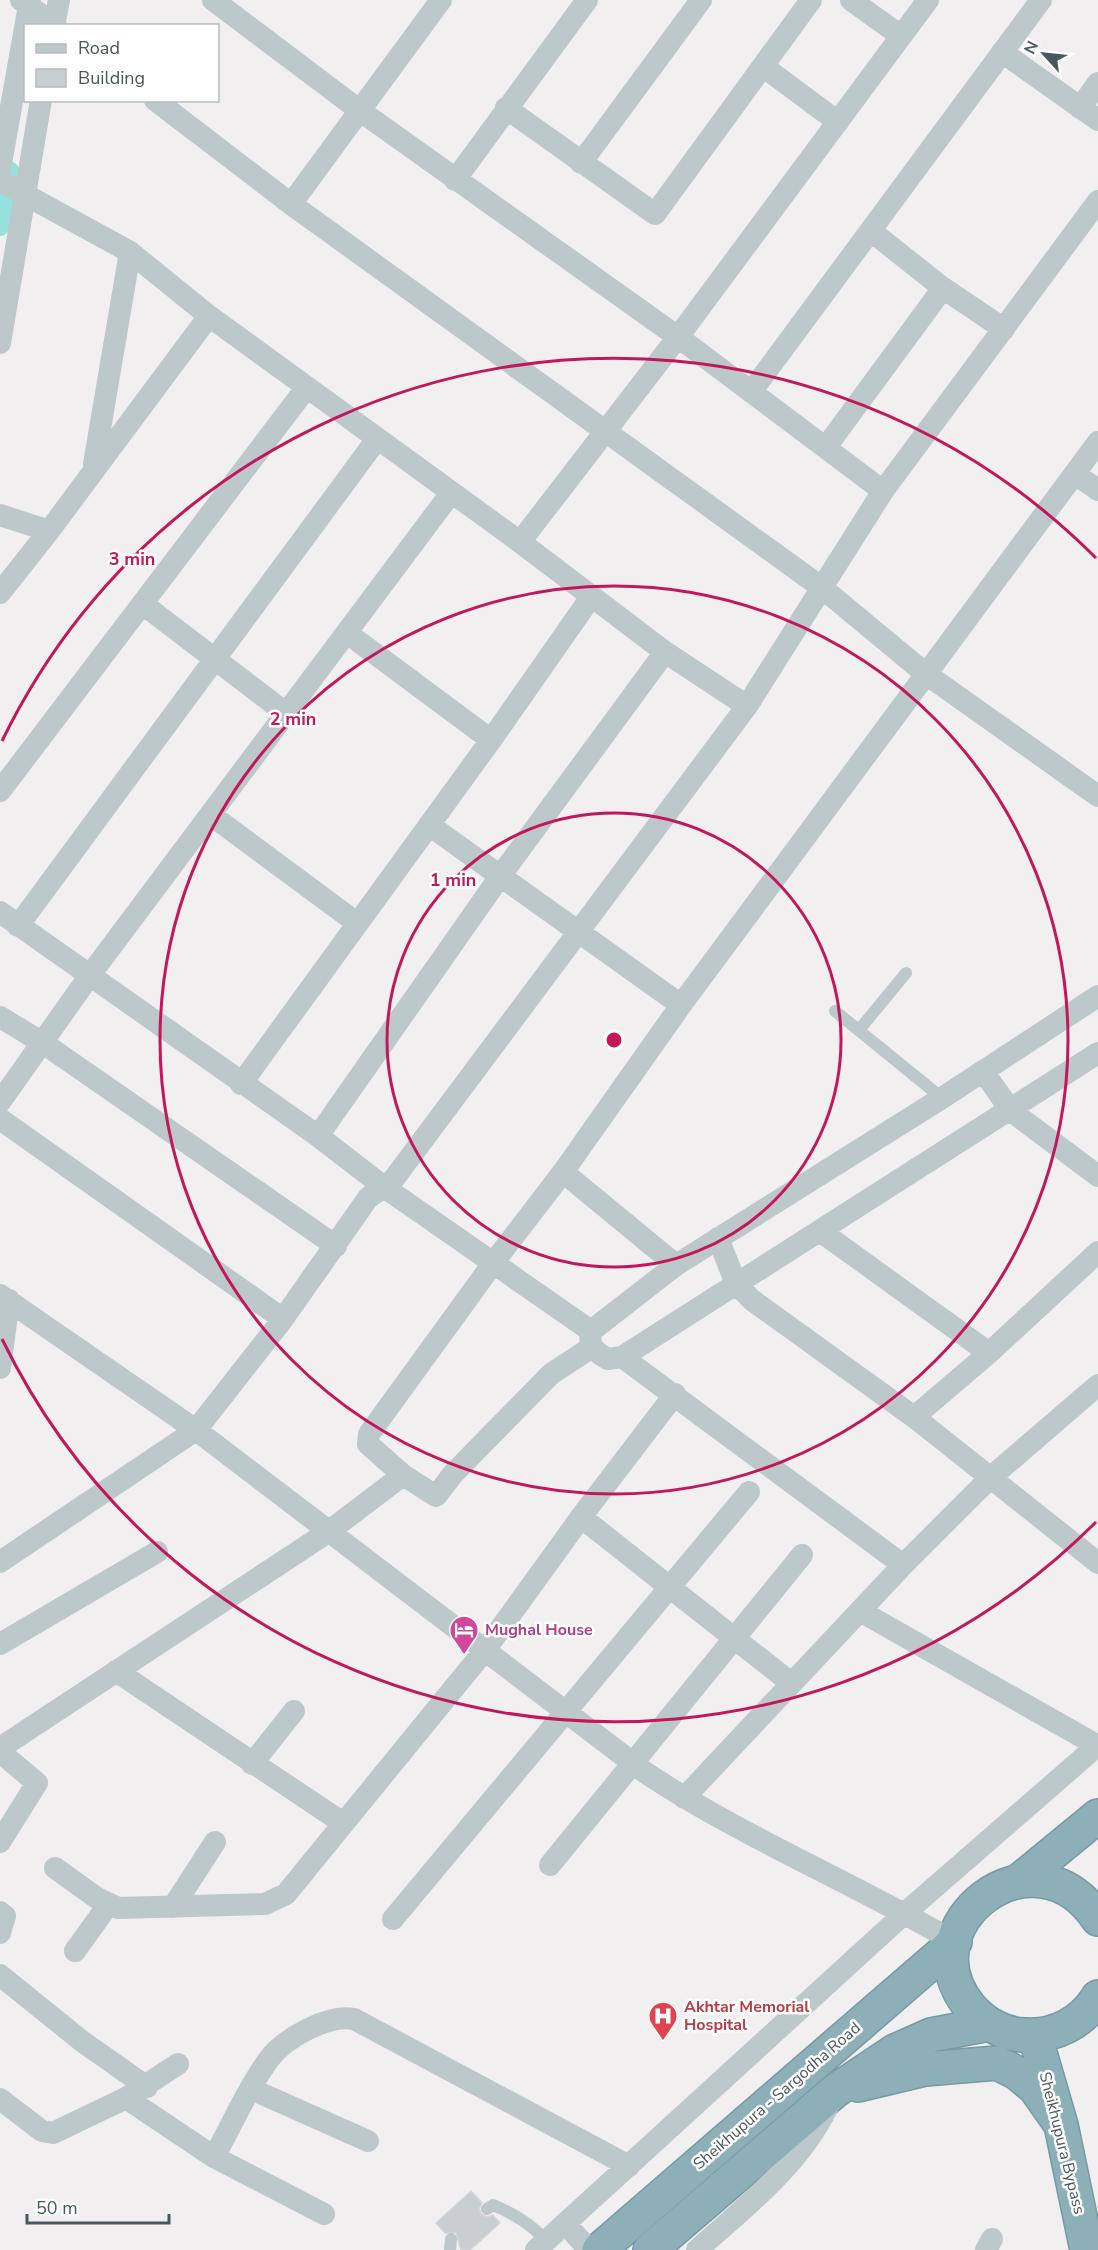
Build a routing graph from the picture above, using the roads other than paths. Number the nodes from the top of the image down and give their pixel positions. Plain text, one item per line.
1 (59, 0) edge
2 (213, 0) edge
3 (441, 0) edge
4 (587, 0) edge
5 (700, 0) edge
6 (811, 0) edge
7 (851, 0) edge
8 (928, 0) edge
9 (1041, 0) edge
10 (26, 2) edge
11 (54, 24) edge
12 (55, 24) edge
13 (901, 36) junction
14 (1002, 52) junction
15 (764, 67) junction
16 (1098, 83) edge
17 (41, 102) edge
18 (158, 102) edge
19 (506, 108) junction
20 (359, 110) junction
21 (1089, 114) edge
22 (838, 122) junction
23 (582, 163) junction
24 (0, 170) edge
25 (455, 180) junction
26 (0, 181) edge
27 (24, 195) junction
28 (1098, 203) edge
29 (291, 204) junction
30 (872, 231) junction
31 (130, 252) junction
32 (943, 288) junction
33 (209, 316) junction
34 (1004, 329) junction
35 (678, 337) junction
36 (0, 343) edge
37 (307, 387) junction
38 (751, 392) junction
39 (604, 432) junction
40 (377, 439) junction
41 (1098, 442) edge
42 (826, 447) junction
43 (93, 468) junction
44 (1074, 474) junction
45 (1098, 490) edge
46 (883, 491) junction
47 (451, 493) junction
48 (0, 515) edge
49 (49, 531) junction
50 (520, 542) junction
51 (821, 587) junction
52 (0, 593) edge
53 (591, 597) junction
54 (144, 605) junction
55 (347, 633) junction
56 (666, 652) junction
57 (214, 661) junction
58 (926, 674) junction
59 (747, 705) junction
60 (287, 714) junction
61 (491, 740) junction
62 (0, 791) edge
63 (1098, 796) edge
64 (211, 815) junction
65 (429, 825) junction
66 (501, 875) junction
67 (0, 912) edge
68 (357, 923) junction
69 (18, 926) junction
70 (580, 930) junction
71 (906, 973) dead end
72 (90, 975) junction
73 (1096, 1002) edge
74 (681, 1005) junction
75 (835, 1011) dead end
76 (0, 1017) edge
77 (859, 1030) junction
78 (43, 1043) junction
79 (1098, 1053) edge
80 (983, 1071) junction
81 (241, 1084) junction
82 (942, 1098) junction
83 (0, 1102) edge
84 (1011, 1111) junction
85 (0, 1119) edge
86 (318, 1136) junction
87 (564, 1172) junction
88 (1098, 1176) edge
89 (384, 1187) junction
90 (820, 1231) junction
91 (718, 1238) junction
92 (336, 1246) junction
93 (1098, 1252) edge
94 (494, 1262) junction
95 (676, 1265) junction
96 (736, 1284) junction
97 (4, 1298) edge
98 (283, 1319) junction
99 (592, 1339) junction
100 (989, 1353) junction
101 (622, 1357) junction
102 (0, 1368) edge
103 (1098, 1385) edge
104 (675, 1394) junction
105 (914, 1417) junction
106 (196, 1431) junction
107 (403, 1474) junction
108 (990, 1478) junction
109 (749, 1492) dead end
110 (581, 1517) junction
111 (328, 1532) junction
112 (158, 1552) dead end
113 (802, 1555) dead end
114 (0, 1562) edge
115 (1098, 1563) edge
116 (903, 1565) junction
117 (670, 1587) junction
118 (860, 1611) junction
119 (734, 1639) junction
120 (0, 1644) edge
121 (485, 1650) junction
122 (116, 1671) junction
123 (791, 1683) junction
124 (294, 1711) dead end
125 (566, 1712) junction
126 (1098, 1745) edge
127 (0, 1750) edge
128 (633, 1763) junction
129 (252, 1764) junction
130 (684, 1798) junction
131 (1098, 1816) edge
132 (343, 1823) junction
133 (0, 1841) edge
134 (214, 1842) dead end
135 (550, 1865) dead end
136 (55, 1868) dead end
137 (1020, 1880) junction
138 (108, 1905) junction
139 (173, 1907) junction
140 (0, 1912) edge
141 (905, 1913) junction
142 (393, 1919) dead end
143 (1098, 1919) edge
144 (0, 1933) edge
145 (955, 1942) junction
146 (75, 1951) dead end
147 (0, 1975) edge
148 (1095, 2001) edge
149 (989, 2024) junction
150 (1035, 2036) junction
151 (1098, 2037) edge
152 (178, 2064) dead end
153 (147, 2087) junction
154 (251, 2089) junction
155 (835, 2091) junction
156 (126, 2098) junction
157 (0, 2099) edge
158 (1061, 2125) junction
159 (369, 2141) dead end
160 (214, 2157) junction
161 (629, 2166) junction
162 (487, 2209) dead end
163 (324, 2214) dead end
164 (566, 2224) junction
165 (542, 2245) edge
166 (589, 2250) edge
167 (599, 2250) edge
168 (650, 2250) edge
169 (697, 2250) edge
170 (1087, 2250) edge

1 - 12 street
2 - 20 street
3 - 20 street
4 - 19 street
5 - 23 street
6 - 15 street
7 - 13 street
8 - 13 street
9 - 14 street
10 - 11 street
10 - 24 street
13 - 22 street
14 - 21 street
14 - 30 street
15 - 22 street
15 - 23 street
16 - 21 street
17 - 27 street
18 - 29 street
19 - 23 street
19 - 25 street
20 - 25 street
20 - 29 street
22 - 35 street
25 - 35 street
26 - 27 street
27 - 31 street
27 - 36 street
28 - 34 street
29 - 39 street
30 - 32 street
30 - 38 street
31 - 33 street
31 - 43 street
32 - 34 street
32 - 42 street
33 - 37 street
33 - 43 street
34 - 46 street
35 - 38 street
35 - 39 street
37 - 40 street
37 - 54 street
38 - 42 street
39 - 50 street
39 - 51 street
40 - 47 street
40 - 57 street
41 - 44 street
42 - 46 street
43 - 49 street
44 - 45 street
44 - 58 street
46 - 51 street
47 - 50 street
47 - 55 street
48 - 49 street
49 - 52 street
50 - 53 street
51 - 58 street
51 - 59 street
53 - 56 street
53 - 61 street
54 - 57 street
54 - 62 street
55 - 60 street
55 - 61 street
56 - 59 street
56 - 66 street
57 - 60 street
57 - 69 street
58 - 63 street
58 - 74 street
59 - 70 street
60 - 64 street
61 - 65 street
64 - 68 street
64 - 72 street
65 - 66 street
65 - 68 street
66 - 70 street
66 - 86 street
67 - 69 street
68 - 81 street
69 - 72 street
70 - 74 street
70 - 89 street
71 - 77 lane
72 - 78 street
72 - 81 street
73 - 80 street
74 - 87 street
75 - 77 lane
76 - 78 street
77 - 82 lane
78 - 83 street
78 - 92 street
79 - 84 street
80 - 82 street
80 - 84 street
81 - 86 street
82 - 91 street
84 - 88 street
84 - 90 street
85 - 98 street
86 - 89 street
87 - 94 street
87 - 95 street
89 - 92 street
89 - 94 street
90 - 96 street
90 - 100 street
91 - 95 street
91 - 96 street
92 - 98 street
93 - 100 street
94 - 99 street
94 - 107 street
95 - 99 street
96 - 101 street
96 - 105 street
97 - 102 street
97 - 106 street
98 - 106 street
99 - 101 street
99 - 107 street
100 - 105 street
101 - 104 street
103 - 108 street
104 - 110 street
104 - 116 street
105 - 108 street
106 - 111 street
106 - 114 street
107 - 111 street
108 - 115 street
108 - 116 street
109 - 117 street
110 - 117 street
110 - 121 street
111 - 121 street
111 - 122 street
112 - 120 street
113 - 119 street
116 - 118 street
117 - 119 street
117 - 125 street
118 - 123 street
118 - 126 street
119 - 123 street
119 - 128 street
121 - 125 street
121 - 132 street
122 - 127 street
122 - 129 street
123 - 130 street
124 - 129 street
125 - 128 street
125 - 142 street
126 - 141 street
127 - 133 street
128 - 130 street
128 - 135 street
129 - 132 street
130 - 141 street
131 - 137 highway
132 - 139 street
134 - 139 street
136 - 138 street
137 - 143 highway
137 - 145 highway
138 - 139 street
138 - 146 street
140 - 144 street
141 - 145 street
141 - 161 street
145 - 149 highway
145 - 167 highway, Sheikhupura - Sargodha Road
147 - 153 street
148 - 150 highway
148 - 151 highway
149 - 150 highway
149 - 155 highway, Sheikhupura - Sargodha Road
150 - 158 highway, Sheikhupura Bypass
152 - 153 street
153 - 156 street
154 - 159 street
154 - 160 street
154 - 161 street
155 - 158 highway
155 - 168 highway, Sheikhupura - Sargodha Road
155 - 169 street
156 - 157 street
156 - 160 street
158 - 170 highway, Sheikhupura Bypass
160 - 163 street
161 - 164 street
162 - 165 lane
164 - 165 street
164 - 166 street

